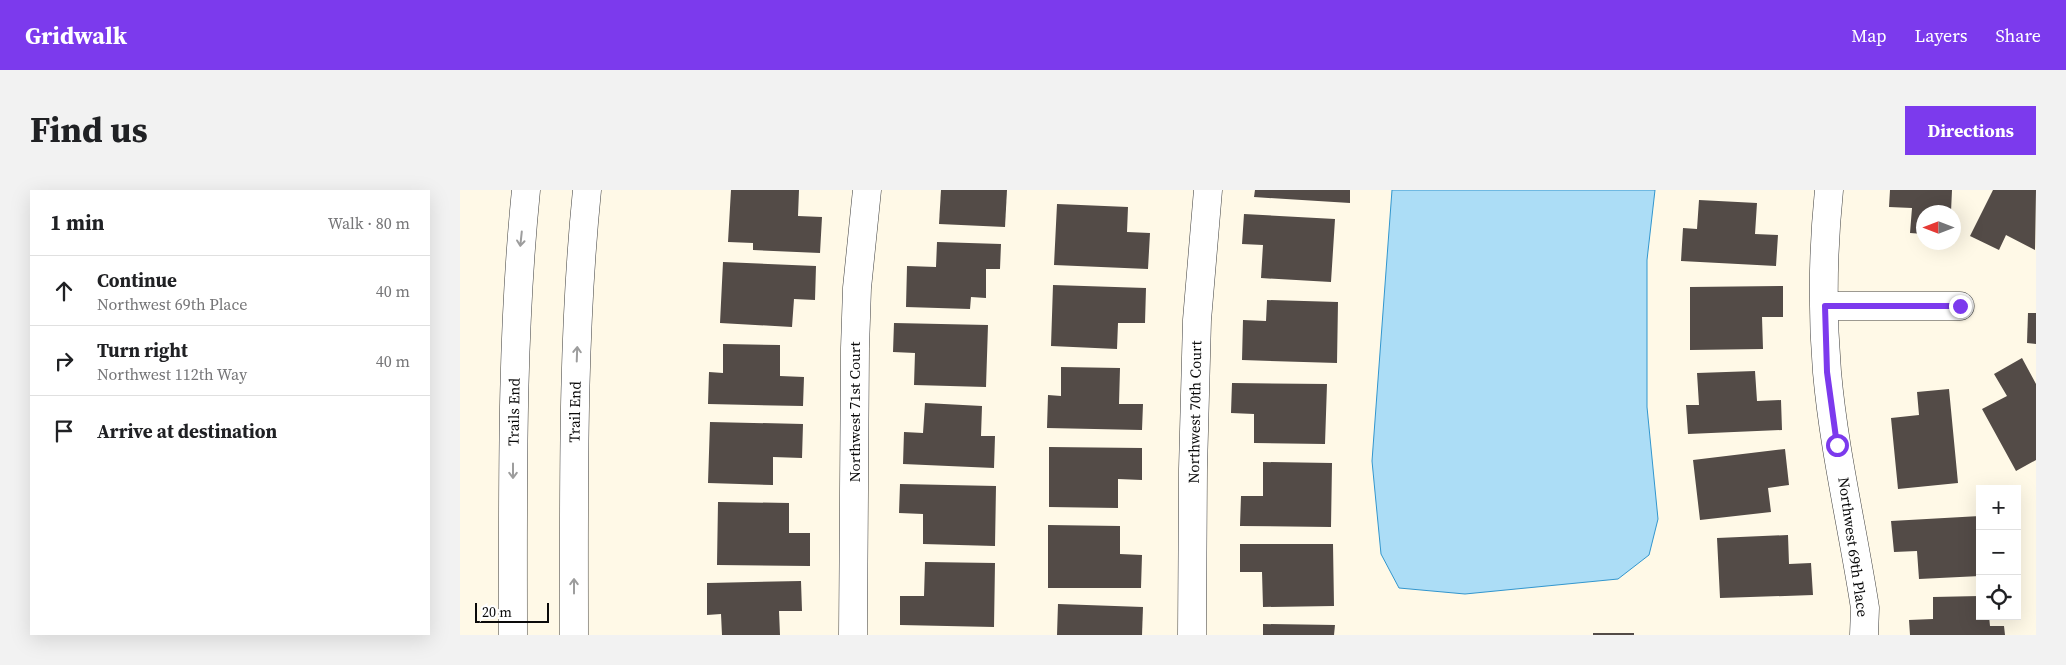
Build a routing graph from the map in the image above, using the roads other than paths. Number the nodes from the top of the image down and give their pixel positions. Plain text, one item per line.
1 (526, 190) edge
2 (586, 190) edge
3 (867, 190) edge
4 (1208, 190) edge
5 (1829, 190) edge
6 (1825, 306) junction
7 (1960, 306) dead end
8 (513, 635) edge
9 (574, 635) edge
10 (853, 635) edge
11 (1192, 635) edge
12 (1864, 635) edge

1 -> 8 street, Trails End
9 -> 2 street, Trail End
3 - 10 street, Northwest 71st Court
4 - 11 street, Northwest 70th Court
5 - 6 street, Northwest 69th Place
6 - 7 street
6 - 12 street, Northwest 69th Place

